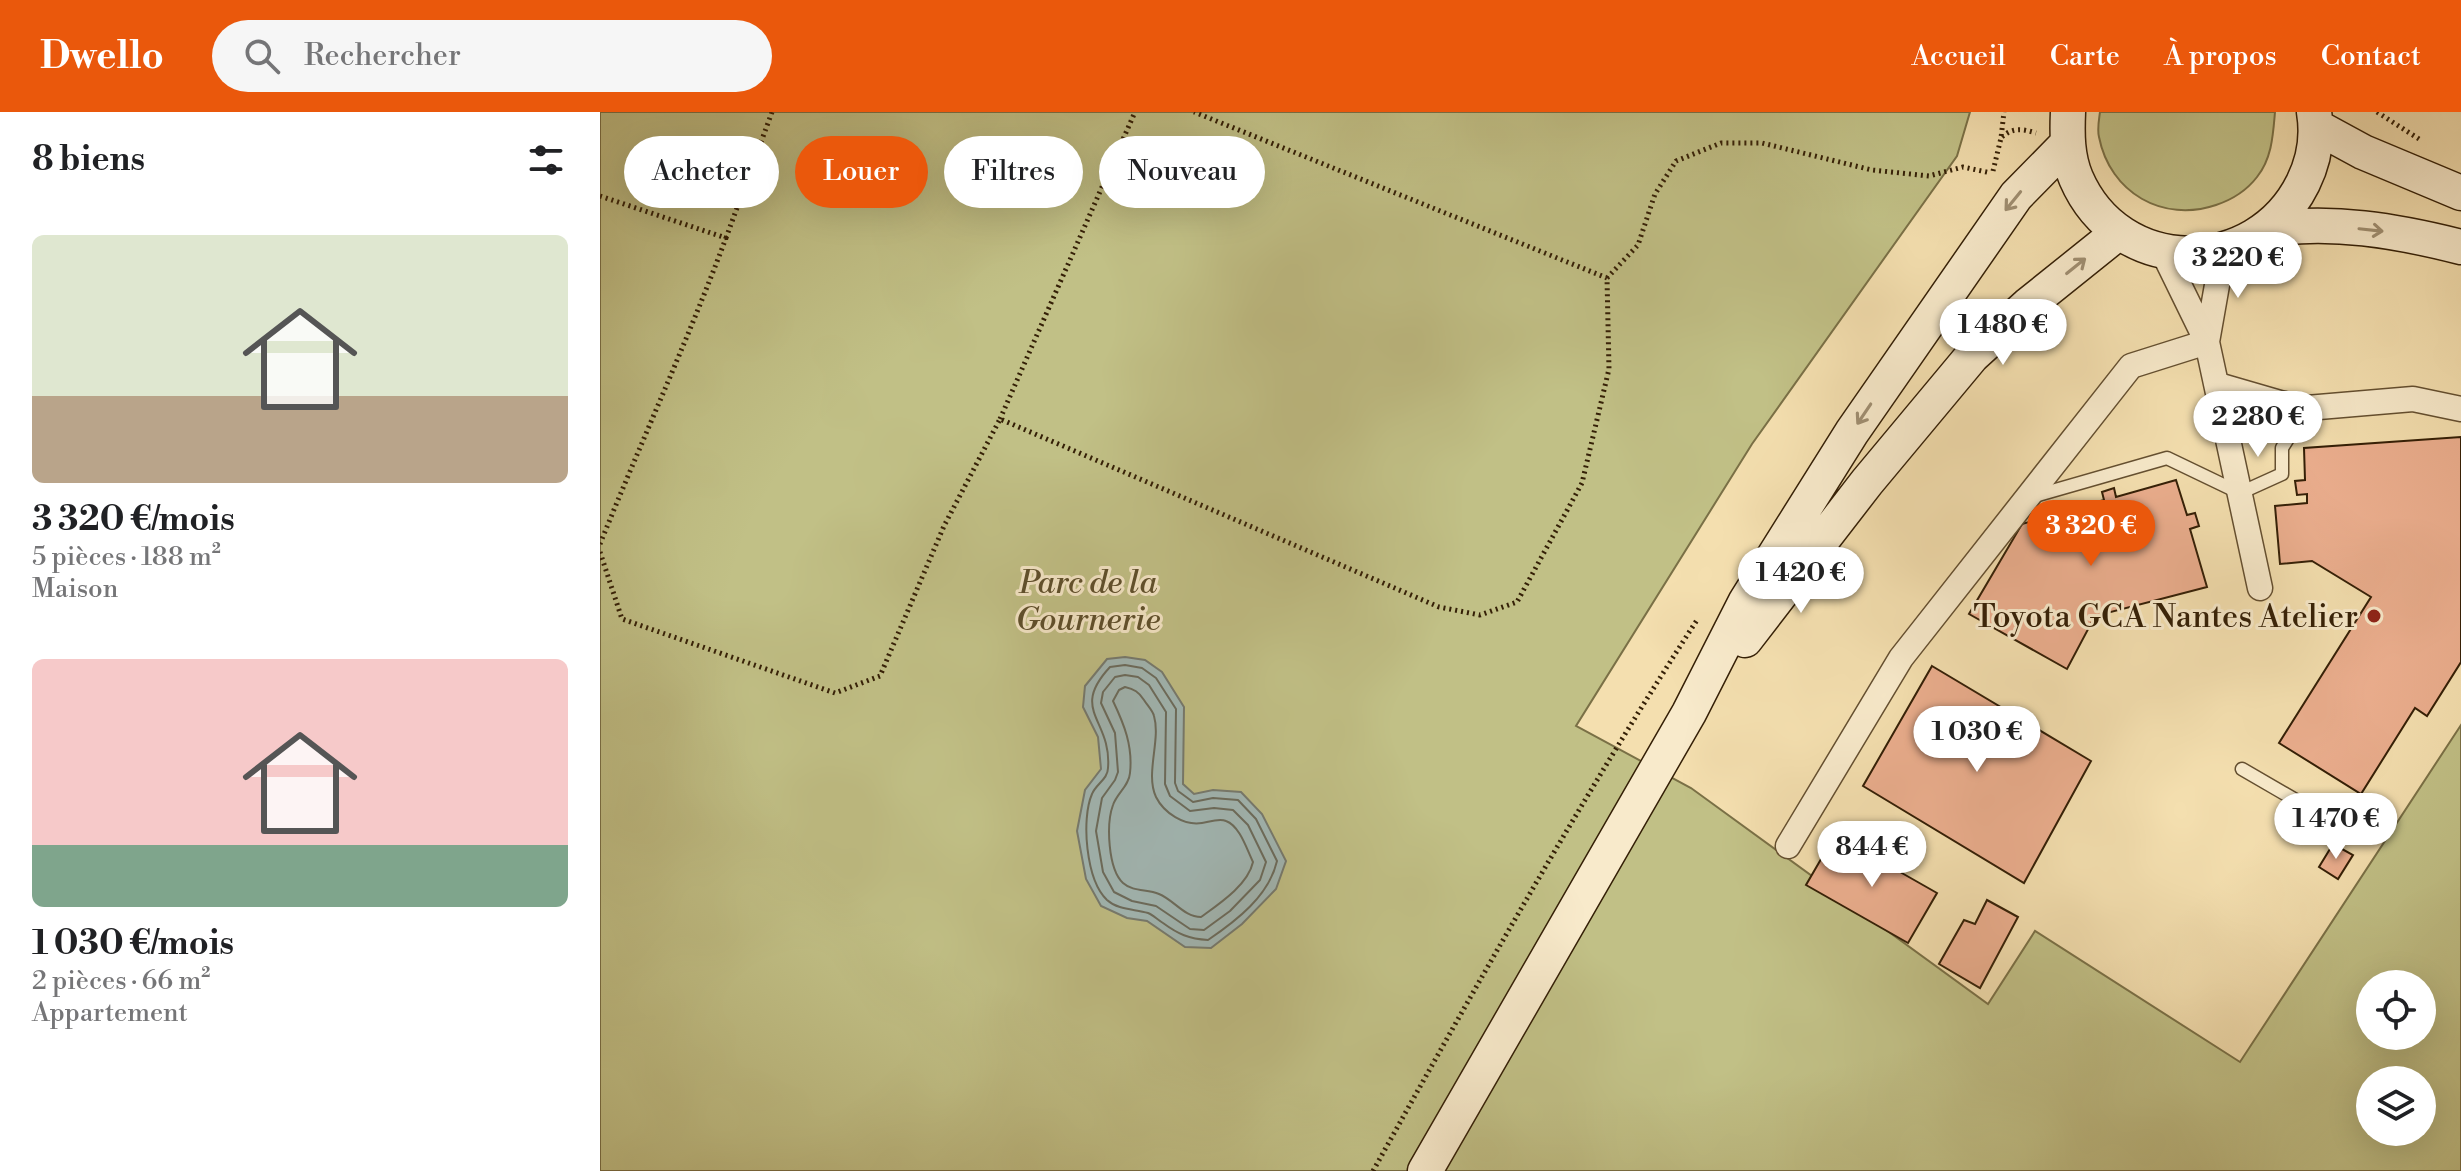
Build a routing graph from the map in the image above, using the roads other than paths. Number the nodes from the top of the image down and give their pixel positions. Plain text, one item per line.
1 (2315, 120) edge
2 (2067, 128) edge
3 (2461, 193) edge
4 (2265, 230) junction
5 (2119, 232) junction
6 (2461, 247) edge
7 (2223, 251) junction
8 (2163, 252) junction
9 (2207, 342) junction
10 (2218, 385) junction
11 (2307, 408) junction
12 (2461, 409) edge
13 (2240, 493) junction
14 (2024, 499) junction
15 (2260, 588) dead end
16 (1689, 713) junction
17 (2242, 769) dead end
18 (2354, 834) dead end
19 (1788, 846) dead end
20 (1425, 1171) edge

1 - 3 main road
1 - 4 main road
2 - 5 main road
2 -> 16 main road
4 -> 6 main road
4 - 7 main road
5 - 8 main road
16 -> 5 main road
7 - 8 main road
7 - 9 street
8 - 9 street
9 - 10 street
9 - 14 street
10 - 11 street
10 - 13 street
11 - 12 street
11 - 13 lane
13 - 14 lane
13 - 15 street
14 - 19 street
16 - 20 main road
17 - 18 lane

